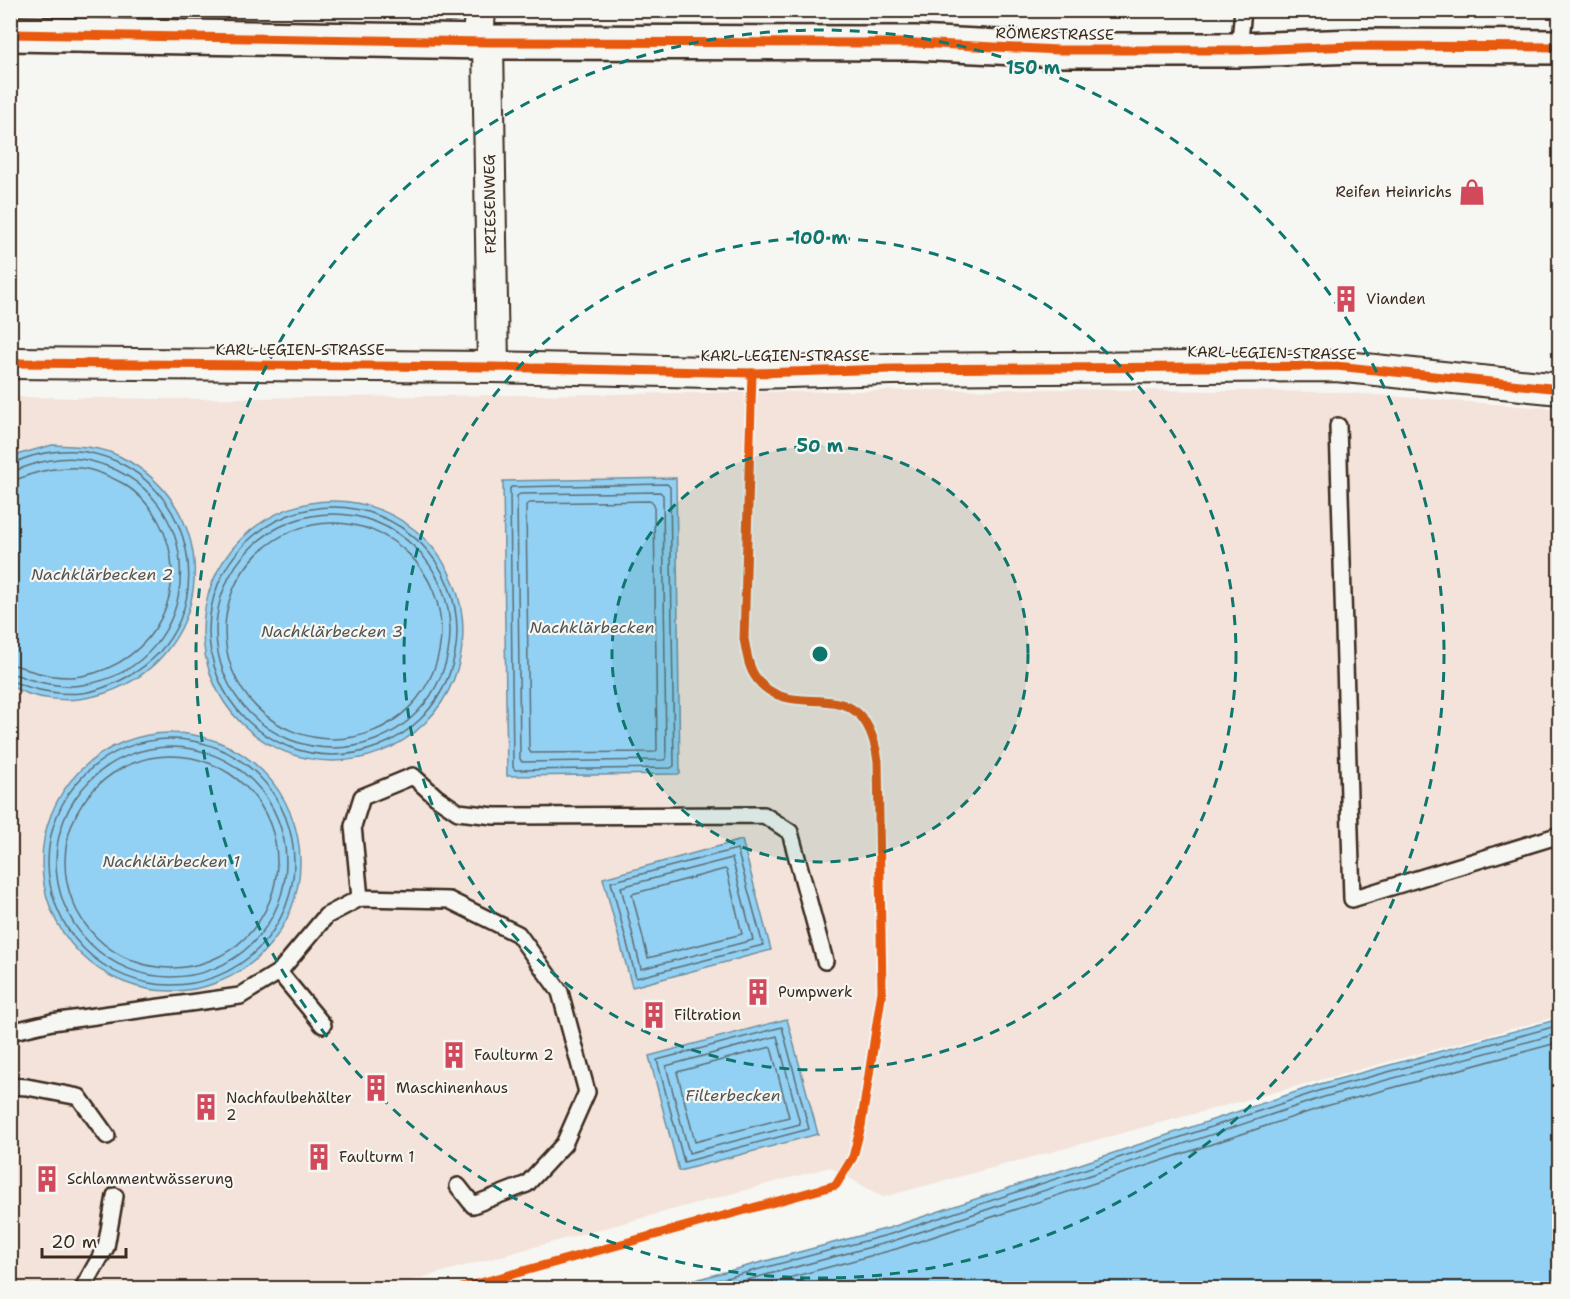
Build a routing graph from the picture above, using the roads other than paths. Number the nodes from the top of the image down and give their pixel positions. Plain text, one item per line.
1 (1243, 10) edge
2 (482, 31) edge
3 (10, 34) edge
4 (1560, 47) edge
5 (1239, 50) junction
6 (10, 363) edge
7 (493, 366) junction
8 (1560, 389) edge
9 (1338, 426) dead end
10 (1560, 835) edge
11 (360, 898) junction
12 (825, 960) dead end
13 (279, 972) junction
14 (323, 1025) dead end
15 (10, 1032) edge
16 (10, 1086) edge
17 (107, 1136) dead end
18 (458, 1186) dead end
19 (115, 1196) dead end
20 (83, 1288) edge

1 - 5 lane
2 - 3 street, RÖMERSTRASSE
2 - 5 street, RÖMERSTRASSE
2 - 7 street, FRIESENWEG
4 - 5 street, RÖMERSTRASSE
6 - 7 street, KARL-LEGIEN-STRASSE
7 - 8 street, KARL-LEGIEN-STRASSE
9 - 10 lane
11 - 12 lane
11 - 13 lane
11 - 18 lane
13 - 14 lane
13 - 15 lane
16 - 17 lane
19 - 20 lane

